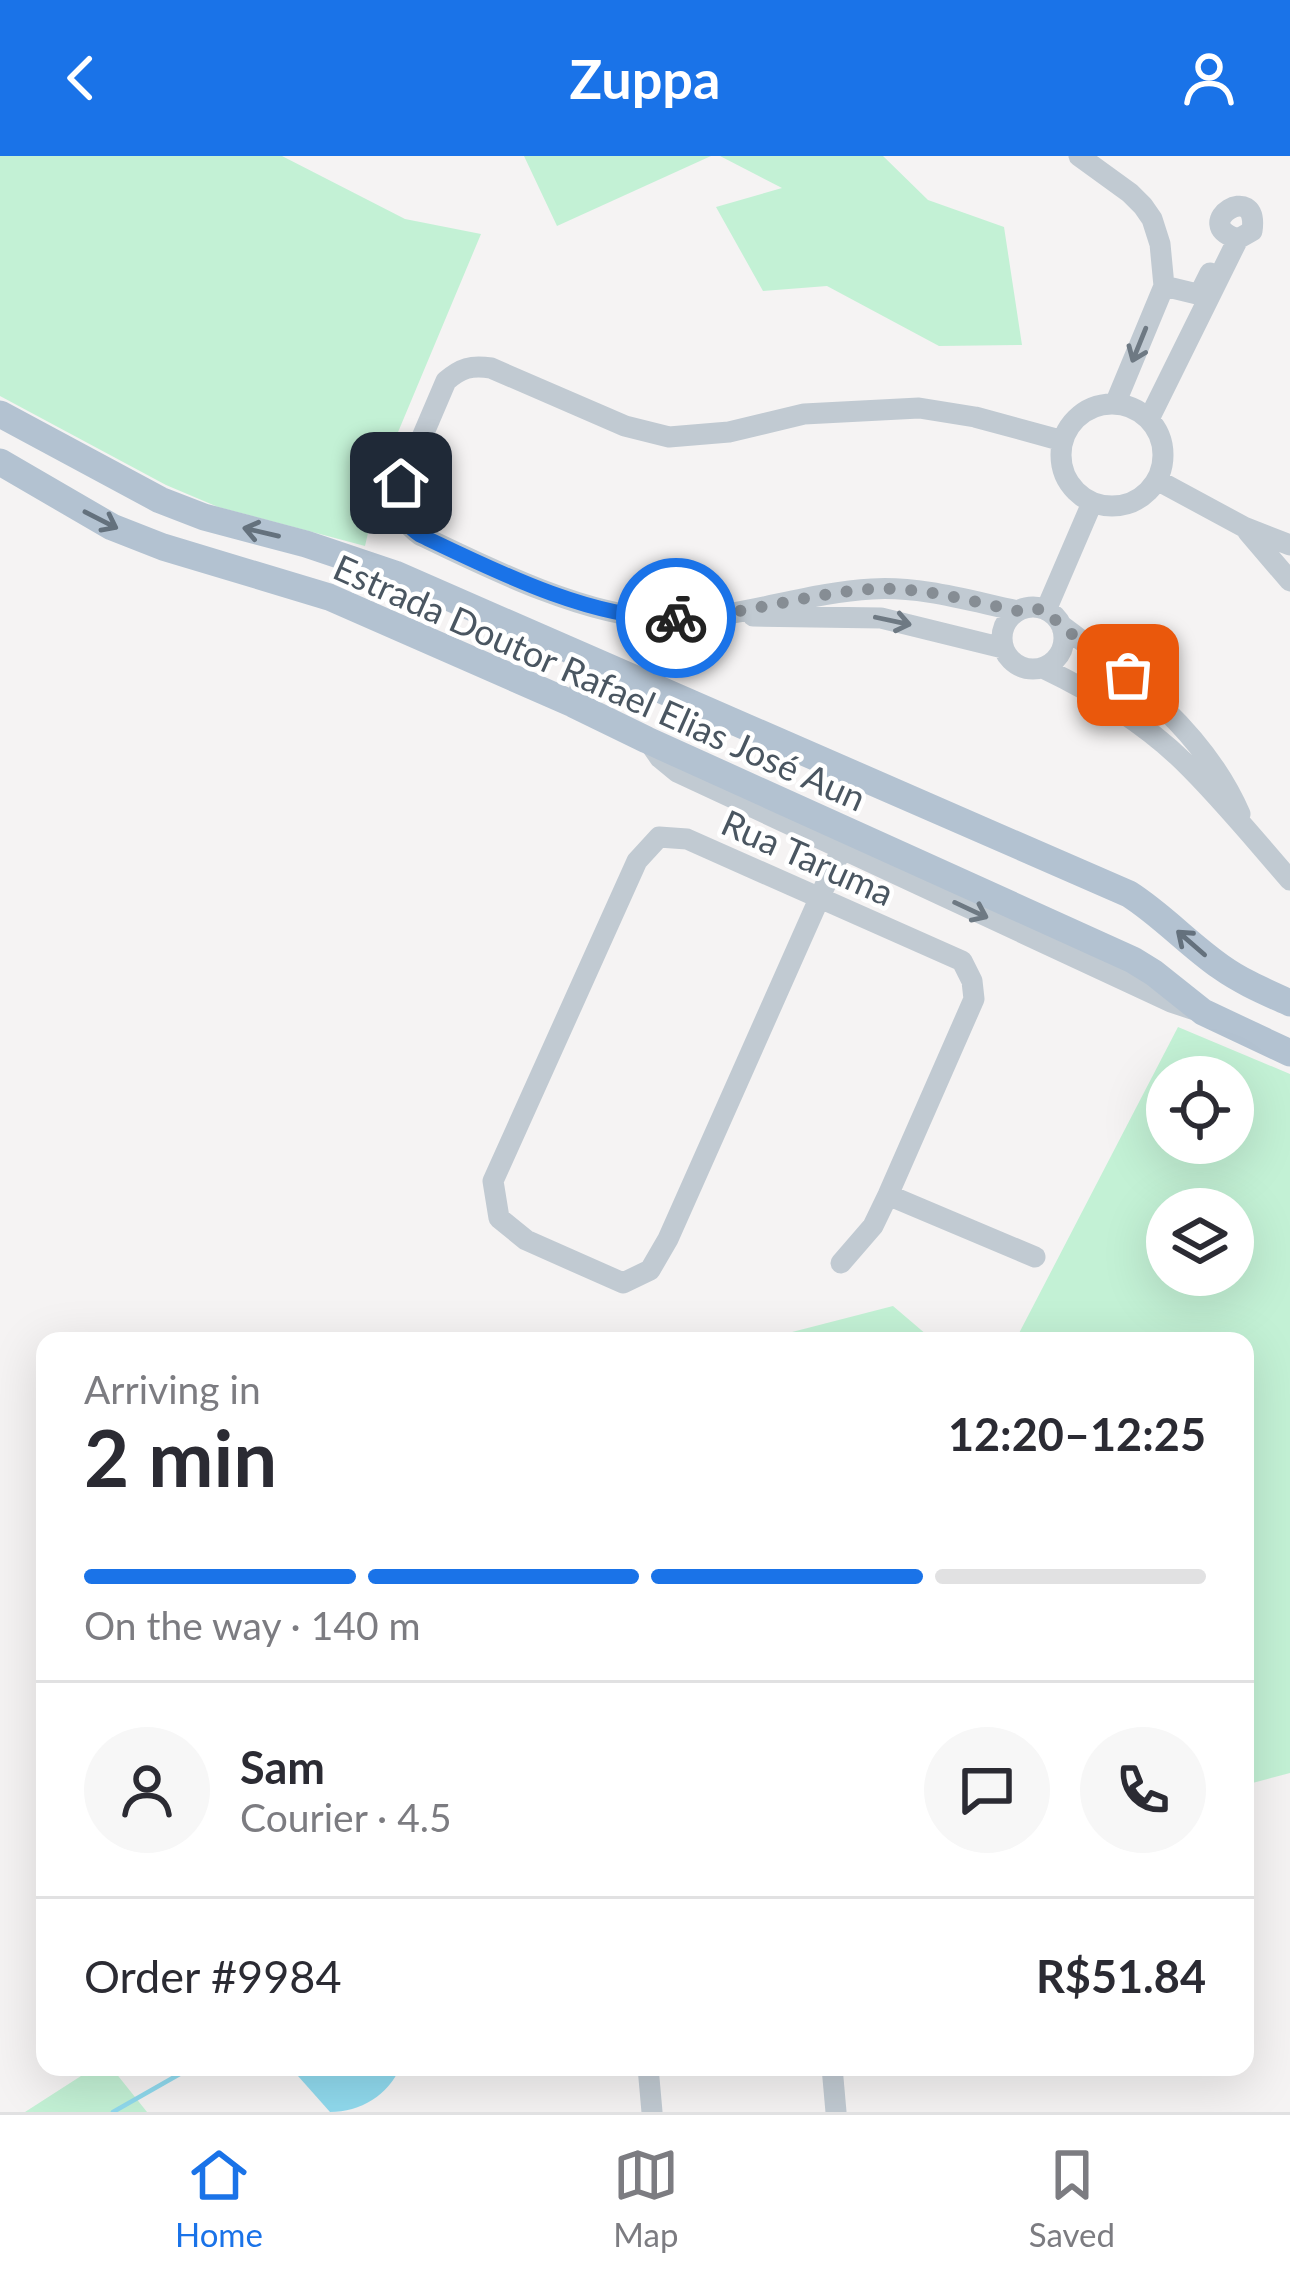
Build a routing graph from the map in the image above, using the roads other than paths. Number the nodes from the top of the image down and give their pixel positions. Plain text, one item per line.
1 (1078, 156) edge
2 (1161, 294) junction
3 (1188, 341) junction
4 (1115, 404) junction
5 (0, 415) edge
6 (1149, 419) junction
7 (1063, 441) junction
8 (0, 462) edge
9 (1156, 480) junction
10 (1092, 503) junction
11 (1244, 527) junction
12 (1290, 545) edge
13 (1290, 580) edge
14 (1018, 611) junction
15 (735, 614) junction
16 (1054, 618) junction
17 (1003, 648) junction
18 (593, 660) junction
19 (1042, 668) junction
20 (573, 704) junction
21 (647, 740) junction
22 (1247, 831) junction
23 (841, 850) junction
24 (1290, 880) edge
25 (820, 898) junction
26 (1290, 1004) edge
27 (1203, 1012) junction
28 (1290, 1053) edge
29 (888, 1196) junction
30 (1035, 1257) dead end
31 (841, 1264) dead end
32 (649, 2076) edge
33 (833, 2076) edge
34 (652, 2112) edge
35 (836, 2112) edge

1 - 2 street
2 - 3 street
2 - 3 street
2 -> 4 street
3 - 6 street
4 - 6 street
4 - 7 street
18 -> 5 main road, Estrada Doutor Rafael Elias José Aun
6 - 9 street
7 - 10 street
7 - 15 street
8 -> 20 main road, Estrada Doutor Rafael Elias José Aun
9 - 10 street
9 - 11 street
10 - 16 street
11 - 12 street
11 - 13 street
14 - 15 street
14 - 16 street
14 - 17 street
15 -> 17 street
16 - 19 street
16 - 22 street
17 - 19 street
18 - 20 street
26 -> 18 main road, Estrada Doutor Rafael Elias José Aun
19 - 22 street
20 - 21 main road, Estrada Doutor Rafael Elias José Aun
21 - 23 street
21 - 27 main road, Estrada Doutor Rafael Elias José Aun
22 - 24 street
23 - 25 street
23 -> 27 street
25 - 25 street, Rua Taruma
25 - 29 street, Rua Taruma
27 - 28 main road, Estrada Doutor Rafael Elias José Aun
29 - 30 street
29 - 31 street, Rua Taruma
32 - 34 street
33 - 35 street

